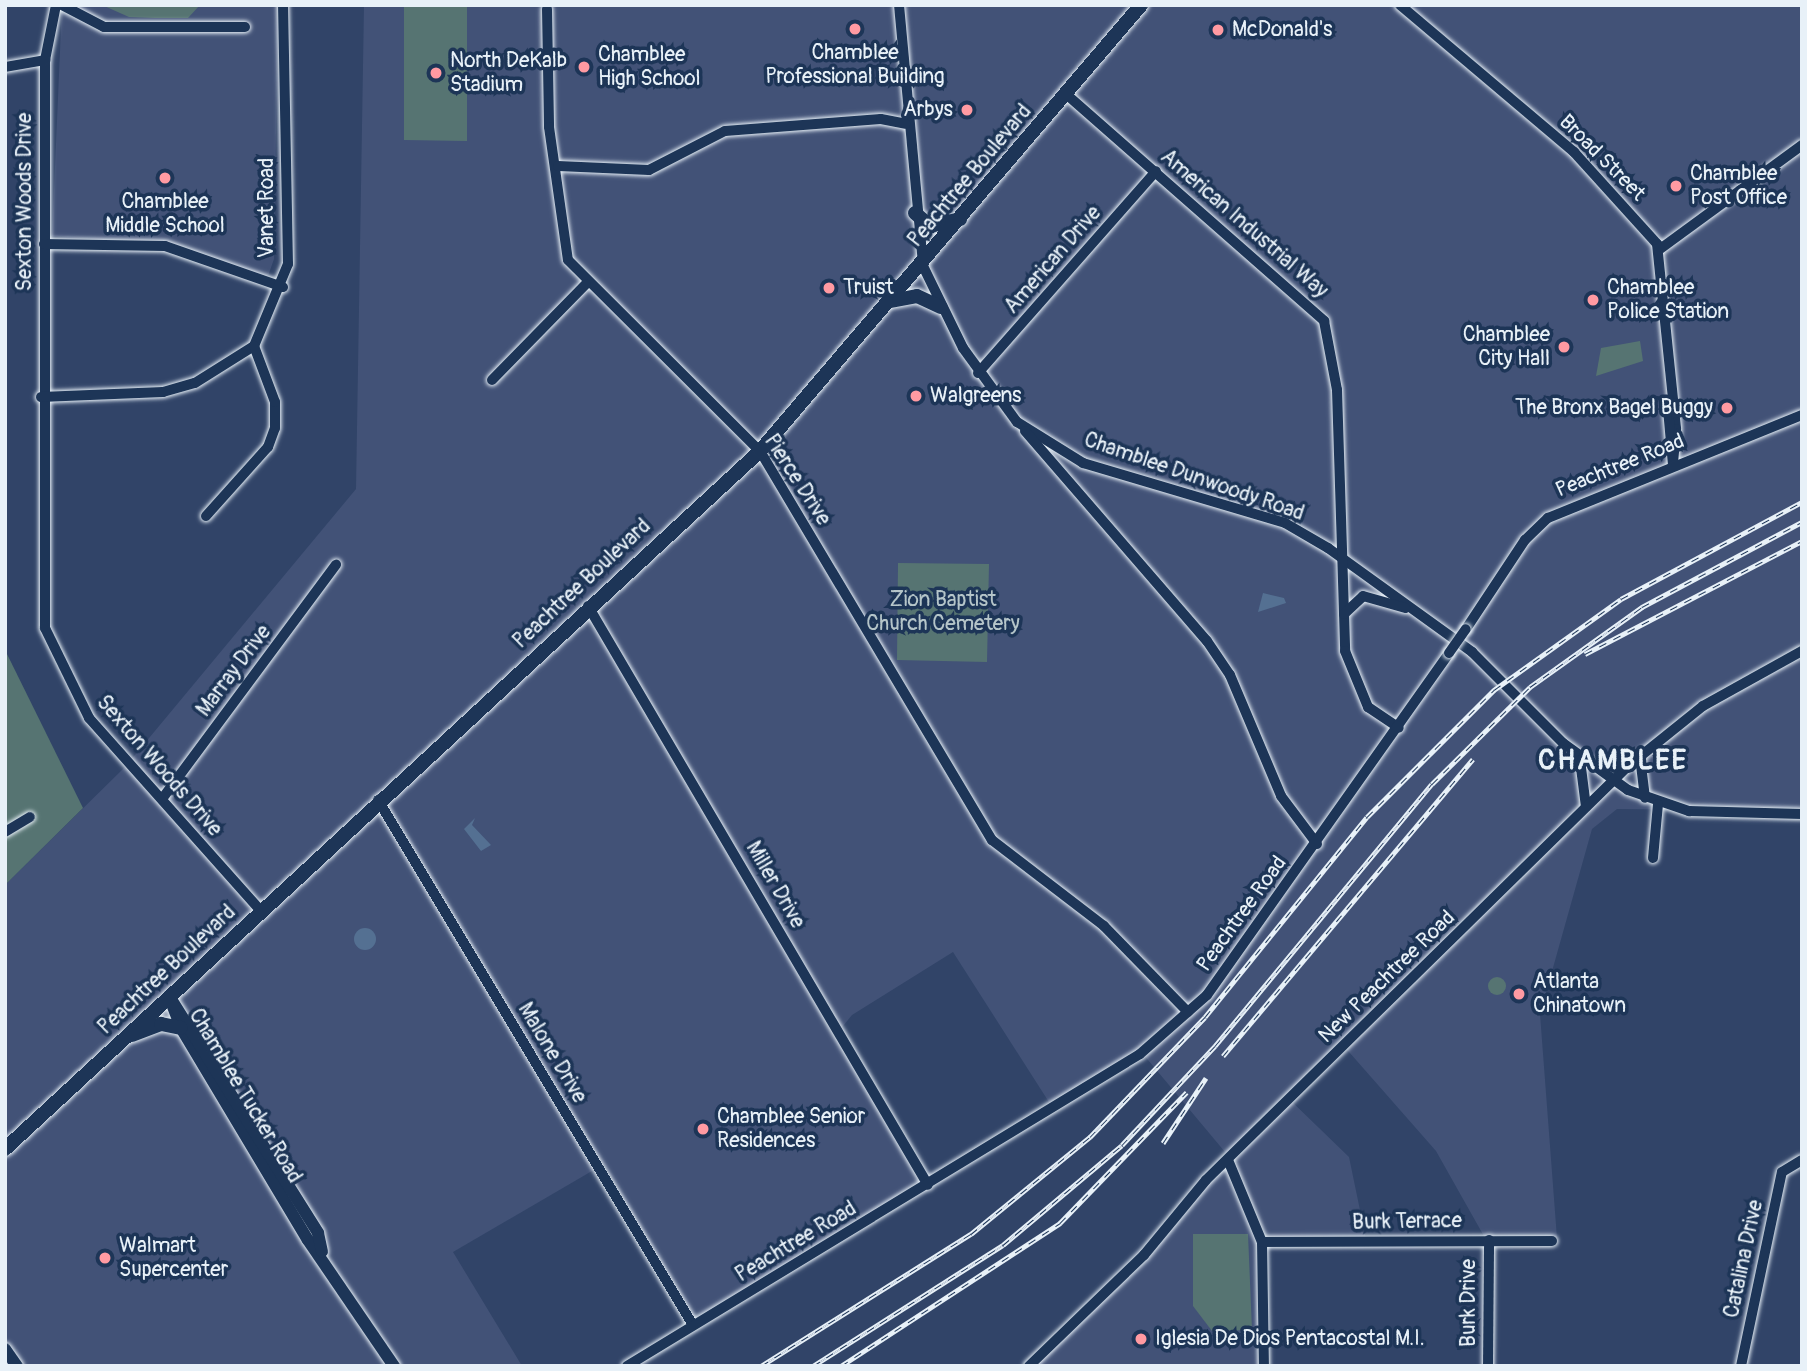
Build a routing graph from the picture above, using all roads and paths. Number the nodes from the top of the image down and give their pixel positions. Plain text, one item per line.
1 (56, 5) edge
2 (62, 5) edge
3 (283, 5) edge
4 (899, 5) edge
5 (1400, 5) edge
6 (1139, 6) edge
7 (547, 9) dead end
8 (245, 27) dead end
9 (45, 60) junction
10 (5, 67) edge
11 (1066, 94) junction
12 (905, 110) junction
13 (889, 119) junction
14 (906, 124) junction
15 (1802, 145) edge
16 (558, 166) junction
17 (1156, 171) junction
18 (915, 213) junction
19 (966, 214) junction
20 (44, 244) junction
21 (1660, 249) junction
22 (923, 266) junction
23 (586, 284) junction
24 (283, 288) junction
25 (891, 301) junction
26 (942, 307) junction
27 (254, 346) junction
28 (978, 373) junction
29 (492, 380) dead end
30 (41, 397) junction
31 (1802, 415) edge
32 (1017, 422) junction
33 (760, 451) junction
34 (1673, 465) junction
35 (206, 516) dead end
36 (1339, 554) junction
37 (336, 565) dead end
38 (588, 605) junction
39 (1421, 615) junction
40 (1342, 622) junction
41 (1802, 651) edge
42 (1399, 728) junction
43 (1578, 757) junction
44 (1640, 757) junction
45 (1612, 782) junction
46 (1644, 798) junction
47 (162, 799) junction
48 (378, 800) junction
49 (1658, 804) junction
50 (1586, 807) junction
51 (1802, 814) edge
52 (30, 817) dead end
53 (5, 832) edge
54 (1317, 844) junction
55 (1653, 858) dead end
56 (261, 911) junction
57 (169, 996) junction
58 (1188, 1012) junction
59 (181, 1028) junction
60 (124, 1038) junction
61 (5, 1149) edge
62 (1228, 1160) junction
63 (1802, 1160) edge
64 (1235, 1175) junction
65 (1206, 1180) junction
66 (929, 1185) junction
67 (1489, 1240) junction
68 (1552, 1241) dead end
69 (1262, 1242) junction
70 (323, 1252) junction
71 (693, 1325) junction
72 (5, 1349) edge
73 (16, 1366) edge
74 (394, 1366) edge
75 (627, 1366) edge
76 (1029, 1366) edge
77 (1264, 1366) edge
78 (1488, 1366) edge
79 (1741, 1366) edge

1 - 9 street, Sexton Woods Drive
2 - 8 street
3 - 24 street, Vanet Road
4 - 12 street, Chamblee Dunwoody Road
5 - 21 street, Broad Street
6 - 11 highway, Peachtree Boulevard
7 - 16 street, Pierce Drive
9 - 10 street
9 - 20 street, Sexton Woods Drive
11 - 17 street, American Industrial Way
11 - 19 highway, Peachtree Boulevard
12 - 13 street
12 - 14 street, Chamblee Dunwoody Road
13 - 14 street
13 - 16 street
14 - 18 street, Chamblee Dunwoody Road
15 - 21 street
16 - 23 street, Pierce Drive
17 - 28 street, American Drive
17 - 36 street, American Industrial Way
18 - 19 highway
18 - 22 street, Chamblee Dunwoody Road
19 - 22 highway, Peachtree Boulevard
20 - 24 street
20 - 30 street, Sexton Woods Drive
21 - 34 street
22 - 25 highway, Peachtree Boulevard
22 - 26 street, Chamblee Dunwoody Road
23 - 29 street
23 - 33 street, Pierce Drive
24 - 27 street, Vanet Road
25 - 26 highway
25 - 33 highway, Peachtree Boulevard
26 - 28 street, Chamblee Dunwoody Road
27 - 30 street
27 - 35 street
28 - 32 street, Chamblee Dunwoody Road
30 - 47 street, Sexton Woods Drive
31 - 34 street, Peachtree Road
32 - 36 street, Chamblee Dunwoody Road
32 - 54 street
33 - 38 highway, Peachtree Boulevard
33 - 58 street, Pierce Drive
34 - 42 street, Peachtree Road, bridge
36 - 39 street, Chamblee Dunwoody Road
36 - 40 street, American Industrial Way
37 - 47 street, Marray Drive
38 - 48 highway, Peachtree Boulevard
38 - 66 street, Miller Drive
39 - 40 street
39 - 43 street, Chamblee Dunwoody Road
40 - 42 street, American Industrial Way
41 - 44 street, New Peachtree Road
42 - 54 street, Peachtree Road
43 - 45 street, Chamblee Dunwoody Road
43 - 50 street
44 - 45 street, New Peachtree Road
44 - 46 street
45 - 46 street, Chamblee Dunwoody Road
45 - 50 street, New Peachtree Road
46 - 49 street, Chamblee Dunwoody Road
47 - 56 street, Sexton Woods Drive
48 - 56 highway, Peachtree Boulevard
48 - 71 street, Malone Drive
49 - 51 street, Chamblee Dunwoody Road
49 - 55 street
50 - 62 street, New Peachtree Road
52 - 53 street
54 - 58 street, Peachtree Road
56 - 57 highway, Peachtree Boulevard
57 - 59 main road, Chamblee Tucker Road
57 - 60 highway, Peachtree Boulevard
57 - 70 main road, Chamblee Tucker Road
58 - 66 street, Peachtree Road
59 - 60 highway
59 - 70 main road, Chamblee Tucker Road
60 - 61 highway, Peachtree Boulevard
62 - 64 street
62 - 65 street, New Peachtree Road
63 - 79 street, Catalina Drive
64 - 65 street
64 - 69 street
65 - 76 street, New Peachtree Road
66 - 71 street, Peachtree Road
67 - 68 street, Burk Terrace
67 - 69 street, Burk Terrace
67 - 78 street, Burk Drive
69 - 77 street
70 - 74 main road, Chamblee Tucker Road
71 - 75 street, Peachtree Road
72 - 73 main road

